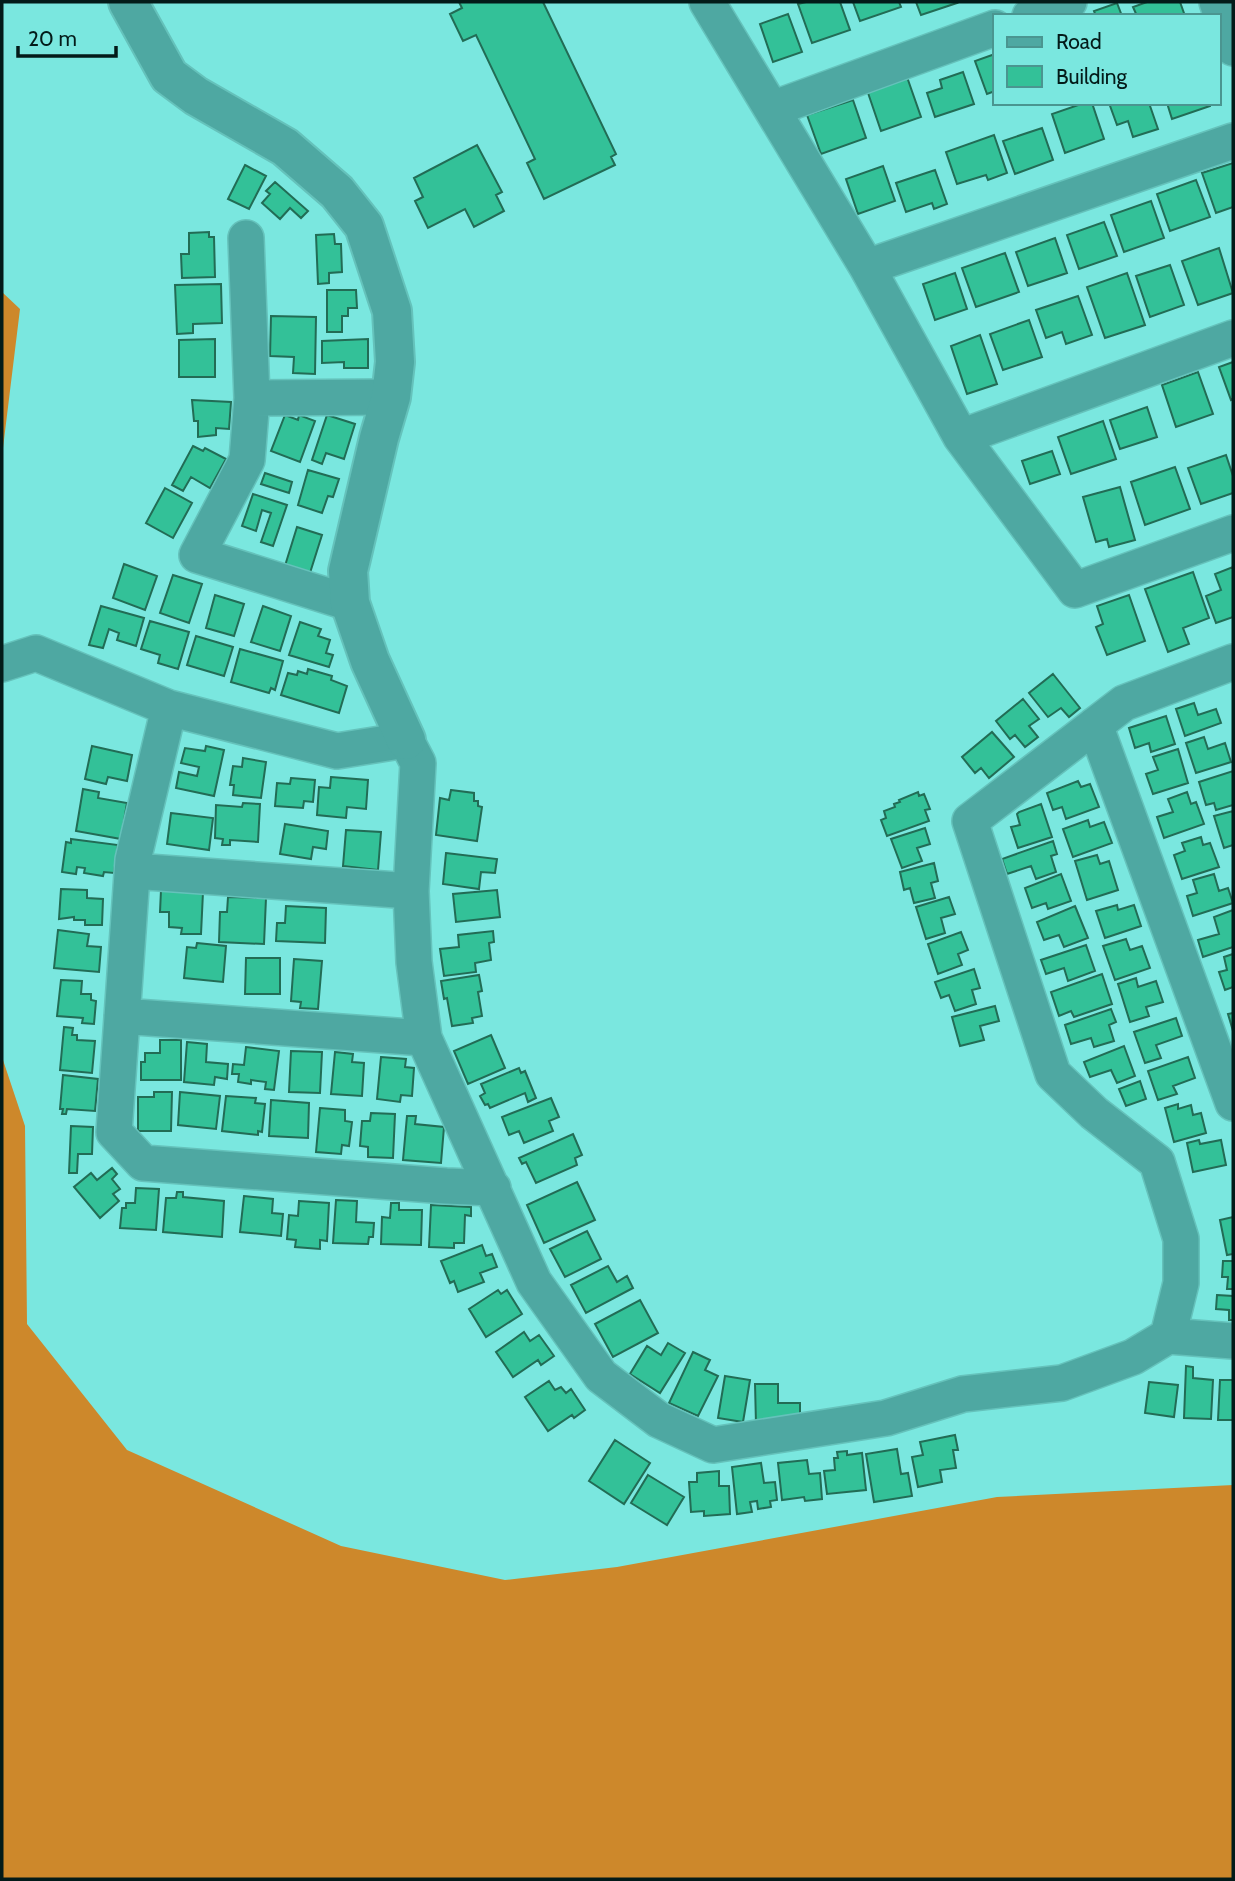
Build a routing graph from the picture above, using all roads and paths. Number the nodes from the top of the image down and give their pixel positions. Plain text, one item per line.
1 (128, 2) edge
2 (707, 2) edge
3 (1069, 2) edge
4 (1217, 2) edge
5 (1036, 14) edge
6 (993, 29) edge
7 (1233, 48) edge
8 (772, 109) junction
9 (1233, 141) edge
10 (246, 237) dead end
11 (867, 267) junction
12 (1233, 338) edge
13 (391, 397) junction
14 (251, 398) junction
15 (961, 437) junction
16 (1233, 533) edge
17 (350, 603) junction
18 (1233, 662) edge
19 (2, 664) edge
20 (169, 708) junction
21 (1095, 725) junction
22 (406, 740) junction
23 (133, 871) junction
24 (411, 891) junction
25 (122, 1016) junction
26 (424, 1038) junction
27 (1233, 1103) edge
28 (494, 1188) junction
29 (1168, 1336) junction
30 (1233, 1341) edge

1 - 13 street
2 - 8 street
3 - 5 street
4 - 7 street
6 - 8 street
8 - 11 street
9 - 11 street
10 - 14 street
11 - 15 street
12 - 15 street
13 - 14 street
13 - 17 street
14 - 17 street
15 - 16 street
17 - 22 street
18 - 21 street
19 - 20 street
20 - 22 street
20 - 23 street
21 - 27 street
21 - 29 street
22 - 24 street
23 - 24 street
23 - 25 street
24 - 26 street
25 - 26 street
25 - 28 street
26 - 28 street
28 - 29 street
29 - 30 street

